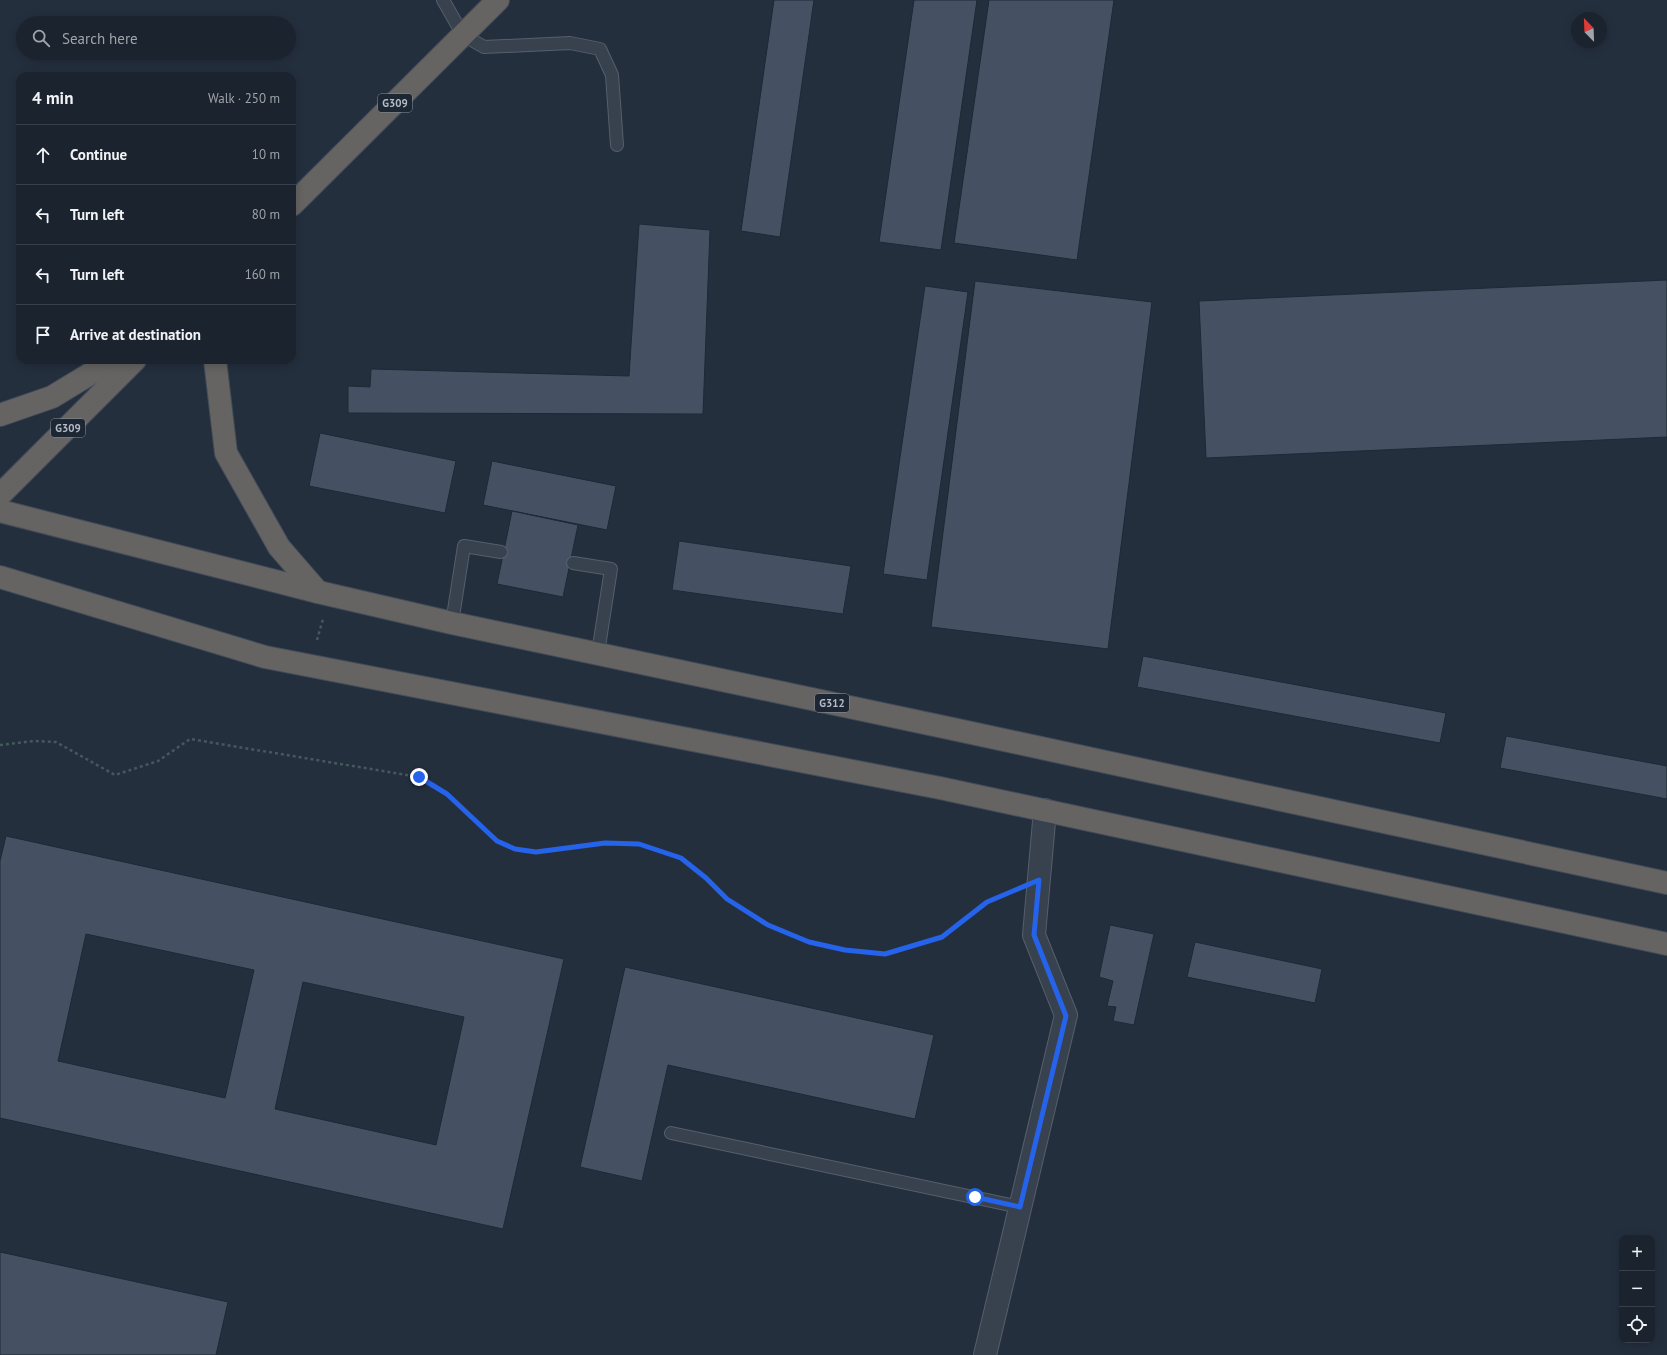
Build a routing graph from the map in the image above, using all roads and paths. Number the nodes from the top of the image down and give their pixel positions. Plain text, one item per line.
1 (443, 0) edge
2 (498, 0) edge
3 (463, 35) junction
4 (617, 145) dead end
5 (296, 201) edge
6 (106, 364) edge
7 (131, 364) edge
8 (215, 364) edge
9 (0, 415) edge
10 (0, 495) edge
11 (0, 511) edge
12 (501, 552) dead end
13 (573, 563) dead end
14 (0, 576) edge
15 (323, 594) junction
16 (452, 623) junction
17 (598, 653) junction
18 (311, 665) junction
19 (0, 745) edge
20 (1046, 810) junction
21 (1039, 880) junction
22 (1667, 883) edge
23 (1667, 944) edge
24 (671, 1133) dead end
25 (1020, 1207) junction
26 (985, 1355) edge

1 - 3 lane
2 - 3 highway, G309
3 - 4 lane
3 - 5 highway, G309
6 - 9 highway
7 - 10 highway, G309
8 - 15 highway
11 - 15 highway, G312
12 - 16 lane
13 - 17 lane
14 - 18 highway
15 - 16 highway, G312
15 - 18 path
16 - 17 highway, G312
17 - 22 highway, G312
18 - 20 highway
19 - 21 path
20 - 21 street
20 - 23 highway
21 - 25 street
24 - 25 lane
25 - 26 street

